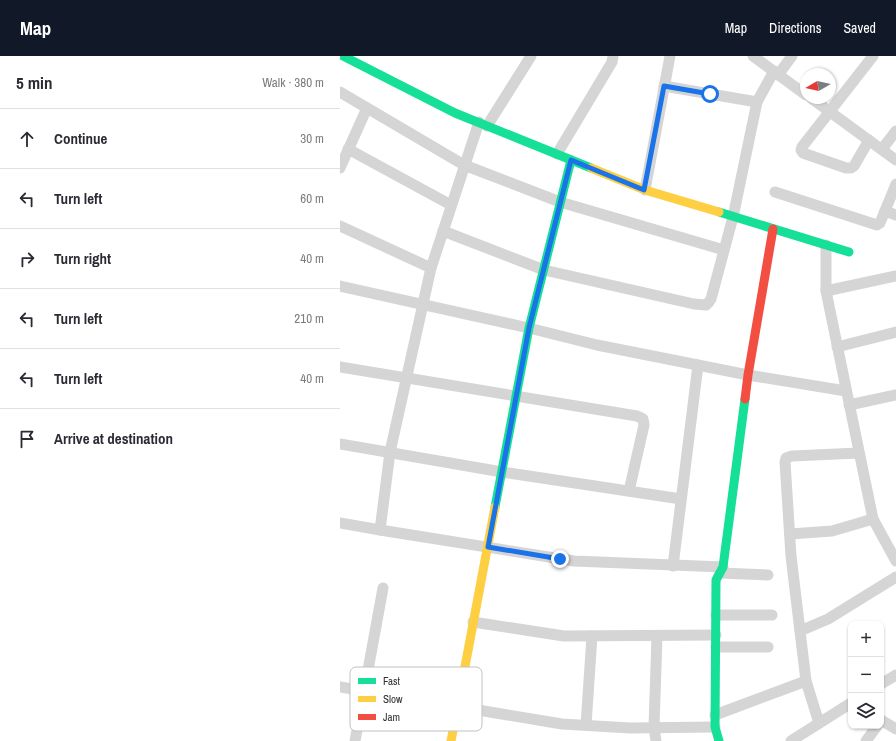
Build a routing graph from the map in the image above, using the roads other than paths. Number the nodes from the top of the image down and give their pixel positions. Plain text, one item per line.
1 (343, 56) edge
2 (531, 56) edge
3 (614, 56) edge
4 (670, 56) edge
5 (752, 56) edge
6 (792, 56) edge
7 (873, 56) edge
8 (776, 73) junction
9 (664, 86) junction
10 (800, 91) edge
11 (340, 92) edge
12 (757, 102) junction
13 (819, 104) edge
14 (367, 108) junction
15 (830, 112) junction
16 (483, 124) junction
17 (896, 130) edge
18 (869, 140) junction
19 (348, 149) junction
20 (882, 150) junction
21 (557, 154) junction
22 (571, 160) junction
23 (896, 160) edge
24 (341, 162) edge
25 (464, 165) junction
26 (896, 184) edge
27 (644, 190) junction
28 (776, 192) dead end
29 (560, 202) junction
30 (451, 206) junction
31 (885, 211) junction
32 (896, 215) edge
33 (733, 217) junction
34 (340, 226) edge
35 (773, 229) junction
36 (443, 231) junction
37 (826, 245) junction
38 (724, 250) junction
39 (849, 252) dead end
40 (430, 268) junction
41 (544, 270) junction
42 (896, 276) edge
43 (340, 286) edge
44 (826, 291) junction
45 (423, 304) junction
46 (529, 328) junction
47 (896, 332) edge
48 (837, 347) junction
49 (698, 365) junction
50 (340, 367) edge
51 (748, 375) junction
52 (406, 378) junction
53 (846, 391) junction
54 (896, 395) edge
55 (516, 396) junction
56 (849, 405) junction
57 (340, 444) edge
58 (390, 452) junction
59 (859, 453) junction
60 (502, 472) junction
61 (629, 491) junction
62 (682, 499) junction
63 (873, 519) junction
64 (340, 523) edge
65 (380, 530) junction
66 (790, 534) junction
67 (488, 547) junction
68 (896, 561) edge
69 (673, 566) junction
70 (722, 570) junction
71 (768, 575) dead end
72 (896, 577) edge
73 (383, 588) dead end
74 (716, 615) junction
75 (772, 615) dead end
76 (473, 622) junction
77 (800, 631) junction
78 (716, 635) junction
79 (592, 636) junction
80 (657, 636) junction
81 (716, 647) junction
82 (768, 647) dead end
83 (368, 667) edge
84 (464, 667) edge
85 (896, 675) edge
86 (806, 681) junction
87 (884, 682) edge
88 (340, 687) edge
89 (350, 689) edge
90 (848, 705) edge
91 (482, 710) edge
92 (715, 714) junction
93 (884, 722) edge
94 (819, 723) junction
95 (586, 725) junction
96 (654, 727) junction
97 (715, 727) junction
98 (874, 729) edge
99 (896, 729) edge
100 (357, 731) edge
101 (453, 731) edge
102 (797, 740) edge
103 (355, 741) edge
104 (451, 741) edge
105 (656, 741) edge
106 (719, 741) edge
107 (866, 741) edge

1 - 16 street
2 - 16 street
3 - 21 street
4 - 9 street
5 - 8 street
6 - 8 street
7 - 15 street
8 - 10 street
8 - 12 street
9 - 12 street
9 - 27 street
11 - 14 street
12 - 33 street
13 - 15 street
14 - 19 street
14 - 25 street
15 - 18 street
15 - 18 street
16 - 21 street
16 - 25 street
17 - 20 street
18 - 20 street
19 - 24 street
19 - 30 street
20 - 23 street
21 - 22 street
22 - 27 street
22 - 29 street
25 - 29 street
25 - 30 street
26 - 31 street
27 - 33 street
28 - 31 street
29 - 38 street
29 - 41 street
30 - 36 street
31 - 32 street
33 - 35 street
33 - 38 street
34 - 40 street
35 - 37 street
35 - 51 street
36 - 40 street
36 - 41 street
37 - 39 street
37 - 44 street
38 - 41 street
40 - 45 street
41 - 46 street
42 - 44 street
43 - 45 street
44 - 48 street
45 - 46 street
45 - 52 street
46 - 49 street
46 - 55 street
47 - 48 street
48 - 53 street
49 - 51 street
49 - 62 street
50 - 52 street
51 - 53 street
51 - 70 street
52 - 55 street
52 - 58 street
53 - 56 street
54 - 56 street
55 - 60 street
55 - 61 street
56 - 59 street
57 - 58 street
58 - 60 street
58 - 65 street
59 - 63 street
59 - 66 street
60 - 61 street
60 - 67 street
61 - 62 street
62 - 69 street
63 - 66 street
63 - 68 street
64 - 65 street
65 - 67 street
66 - 77 street
67 - 69 street
67 - 76 street
69 - 70 street
70 - 71 street
70 - 74 street
72 - 77 street
73 - 83 street
74 - 75 street
74 - 78 street
76 - 79 street
76 - 84 street
77 - 86 street
78 - 80 street
78 - 81 street
79 - 80 street
79 - 95 street
80 - 96 street
81 - 82 street
81 - 92 street
85 - 87 street
86 - 92 street
86 - 94 street
88 - 89 street
90 - 94 street
91 - 95 street
92 - 97 street
93 - 99 street
94 - 102 street
95 - 96 street
96 - 97 street
96 - 105 street
97 - 106 street
98 - 107 street
100 - 103 street
101 - 104 street

